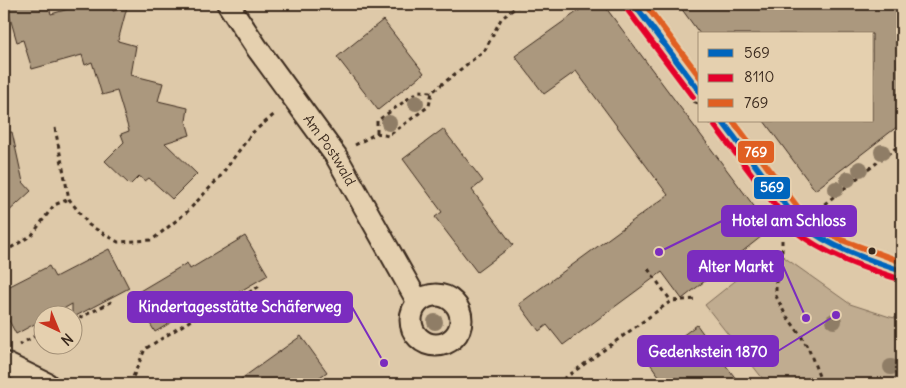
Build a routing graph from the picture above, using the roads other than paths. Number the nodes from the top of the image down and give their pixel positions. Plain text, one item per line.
1 (228, 4) edge
2 (634, 4) edge
3 (698, 89) edge
4 (723, 122) edge
5 (902, 272) edge
6 (418, 302) dead end
7 (8, 357) edge
8 (47, 384) edge

1 - 6 street, Am Postwald
2 - 3 street
4 - 5 street
7 - 8 street

